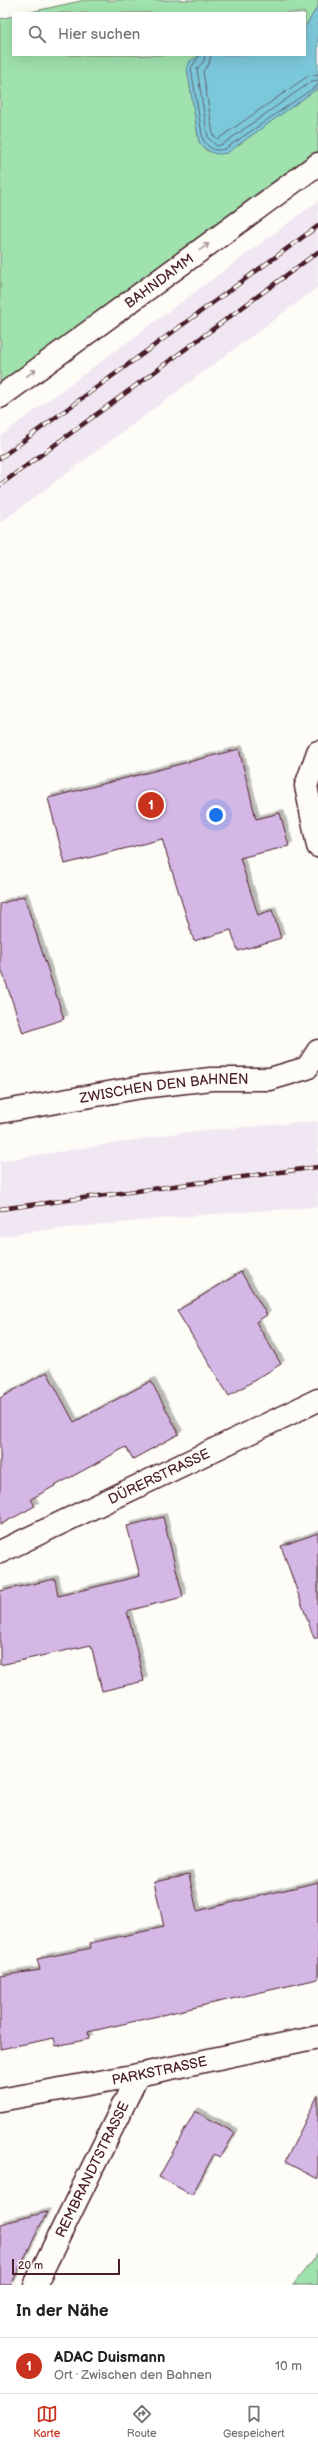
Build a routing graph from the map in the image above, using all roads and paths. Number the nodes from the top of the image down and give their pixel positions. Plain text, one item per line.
1 (318, 164) edge
2 (0, 396) edge
3 (318, 752) edge
4 (318, 846) edge
5 (318, 1051) edge
6 (0, 1112) edge
7 (318, 1400) edge
8 (0, 1552) edge
9 (318, 2037) edge
10 (138, 2075) junction
11 (0, 2100) edge
12 (35, 2285) edge

2 -> 1 street, BAHNDAMM
3 - 4 street
5 - 6 street, ZWISCHEN DEN BAHNEN
7 - 8 street, DÜRERSTRASSE
9 - 10 street, PARKSTRASSE
10 - 11 street, PARKSTRASSE
10 - 12 street, REMBRANDTSTRASSE

